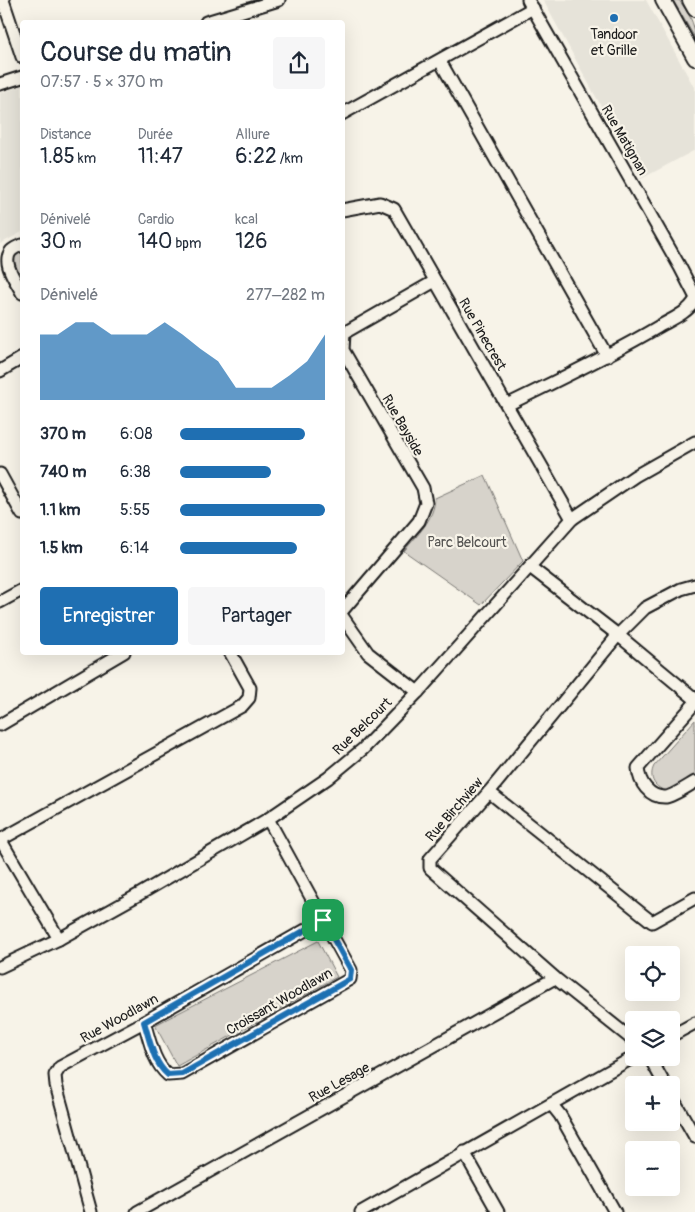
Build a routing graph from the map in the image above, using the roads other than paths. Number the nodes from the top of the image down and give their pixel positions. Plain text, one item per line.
1 (4, 0) edge
2 (279, 0) edge
3 (663, 0) edge
4 (690, 0) edge
5 (530, 4) edge
6 (695, 10) edge
7 (213, 20) edge
8 (689, 40) edge
9 (20, 51) edge
10 (695, 58) edge
11 (440, 61) junction
12 (20, 78) edge
13 (0, 84) edge
14 (345, 112) edge
15 (345, 209) edge
16 (20, 246) edge
17 (436, 281) junction
18 (20, 289) edge
19 (695, 296) edge
20 (695, 300) edge
21 (345, 332) edge
22 (345, 353) edge
23 (607, 356) junction
24 (20, 359) edge
25 (0, 371) edge
26 (507, 405) junction
27 (695, 442) edge
28 (0, 474) edge
29 (20, 510) edge
30 (572, 519) junction
31 (530, 567) junction
32 (695, 585) edge
33 (20, 591) edge
34 (0, 602) edge
35 (345, 607) edge
36 (345, 620) edge
37 (618, 635) junction
38 (119, 655) edge
39 (232, 655) edge
40 (418, 692) junction
41 (695, 701) edge
42 (0, 725) edge
43 (695, 782) edge
44 (489, 792) junction
45 (268, 819) junction
46 (0, 840) edge
47 (695, 898) edge
48 (323, 920) junction
49 (59, 939) junction
50 (0, 967) edge
51 (555, 978) junction
52 (144, 1022) junction
53 (695, 1023) edge
54 (680, 1031) edge
55 (625, 1034) edge
56 (625, 1062) edge
57 (552, 1104) junction
58 (680, 1111) edge
59 (695, 1138) edge
60 (464, 1152) junction
61 (91, 1212) edge
62 (137, 1212) edge
63 (361, 1212) edge
64 (498, 1212) edge
65 (615, 1212) edge

1 - 9 street
2 - 7 street
3 - 8 main road
4 - 6 main road
5 - 11 street
5 - 19 street, Rue Matignan
8 - 10 main road
11 - 14 street
11 - 23 street
12 - 13 street
15 - 17 street, Rue Pinecrest
16 - 18 street
17 - 21 street, Rue Bayside
17 - 26 street, Rue Pinecrest
20 - 23 street
22 - 35 street, Rue Bayside
23 - 26 street
24 - 25 street
26 - 30 street, Rue Pinecrest
27 - 30 street, Rue Belcourt
28 - 29 street
30 - 31 street, Rue Belcourt
31 - 37 street
31 - 40 street, Rue Belcourt
32 - 37 street, Rue Birchview
33 - 34 street
36 - 40 street
37 - 41 street
37 - 44 street, Rue Birchview
38 - 42 street
39 - 46 street
40 - 45 street, Rue Belcourt
41 - 43 street
44 - 47 street
44 - 51 street, Rue Birchview
45 - 48 street, Croissant Woodlawn
45 - 49 street, Rue Belcourt
46 - 49 street
48 - 52 street, Rue Woodlawn
48 - 52 street, Croissant Woodlawn
49 - 50 street, Rue Belcourt
51 - 55 street, Rue Birchview
51 - 62 street, Rue Lesage
52 - 61 street, Rue Woodlawn
53 - 54 street
56 - 57 street
57 - 60 street
57 - 65 street
58 - 59 street
60 - 63 street
60 - 64 street

